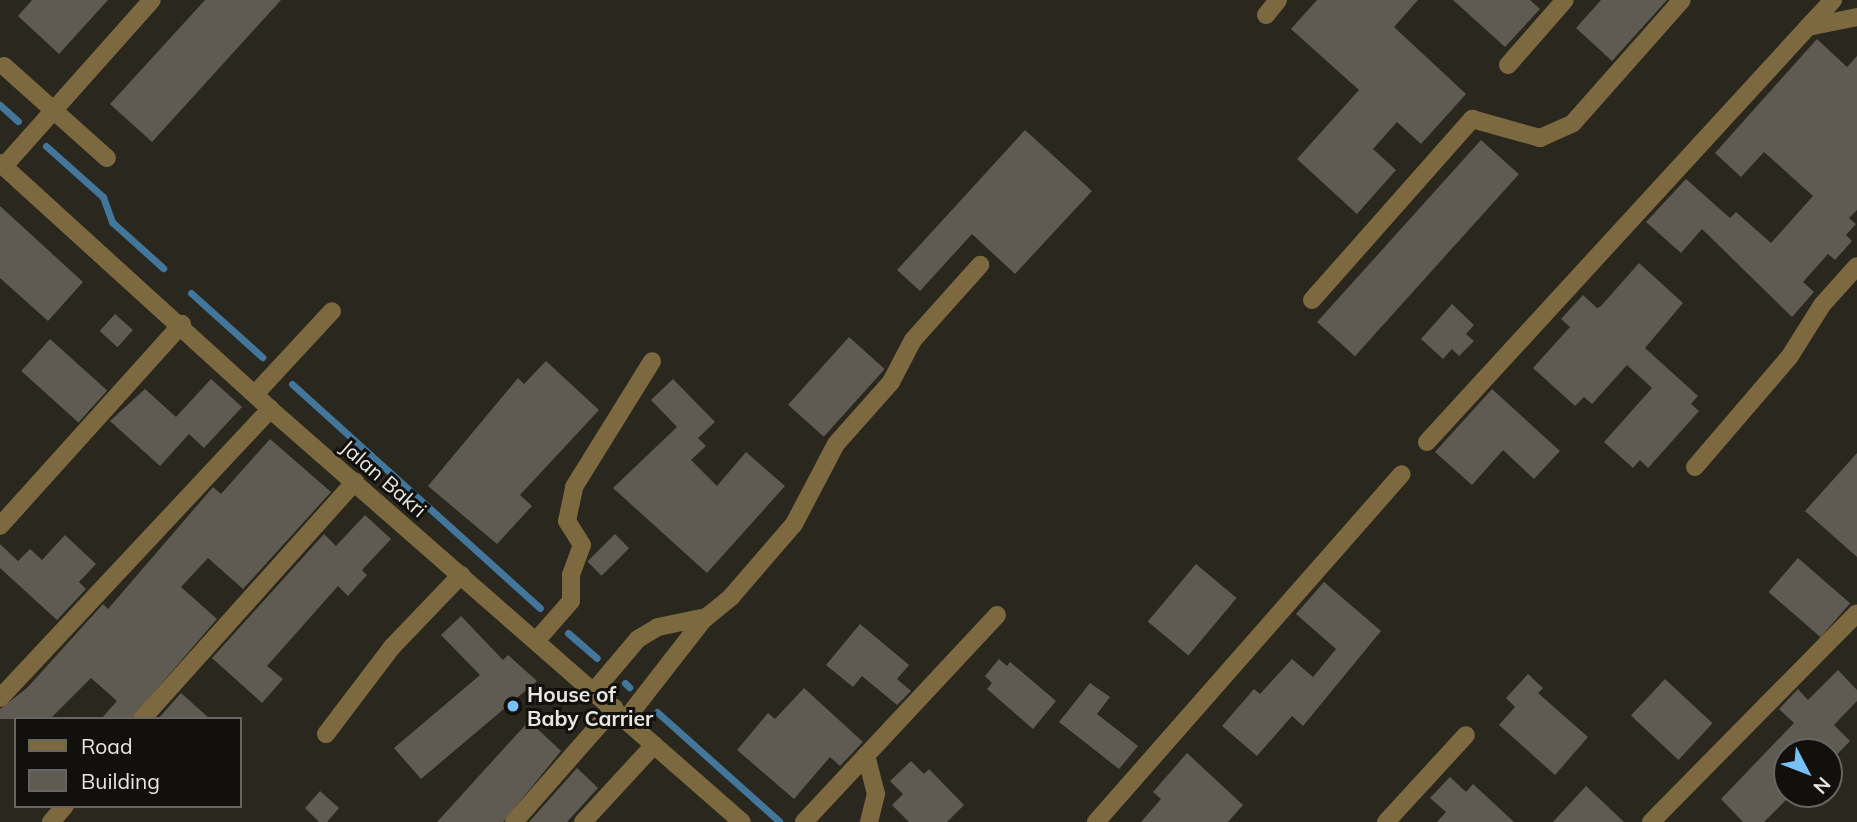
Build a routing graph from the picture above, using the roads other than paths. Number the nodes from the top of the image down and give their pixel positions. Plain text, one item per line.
1 (152, 0) edge
2 (1278, 0) edge
3 (1565, 0) edge
4 (1682, 0) edge
5 (1833, 0) edge
6 (1266, 15) dead end
7 (1857, 18) edge
8 (1808, 27) junction
9 (1508, 65) dead end
10 (4, 66) dead end
11 (53, 110) junction
12 (107, 158) dead end
13 (2, 165) edge
14 (980, 265) dead end
15 (1857, 266) edge
16 (1312, 300) dead end
17 (332, 311) dead end
18 (182, 324) junction
19 (652, 361) dead end
20 (255, 394) junction
21 (270, 409) junction
22 (1427, 442) dead end
23 (1695, 467) dead end
24 (1402, 474) dead end
25 (355, 482) junction
26 (0, 526) edge
27 (461, 575) junction
28 (1857, 613) edge
29 (997, 615) dead end
30 (706, 617) junction
31 (536, 641) junction
32 (594, 691) junction
33 (0, 698) edge
34 (620, 714) junction
35 (144, 717) edge
36 (326, 734) dead end
37 (1466, 735) dead end
38 (654, 745) junction
39 (866, 755) junction
40 (63, 808) edge
41 (51, 822) edge
42 (514, 822) edge
43 (583, 822) edge
44 (742, 822) edge
45 (804, 822) edge
46 (869, 822) edge
47 (1096, 822) edge
48 (1387, 822) edge
49 (1651, 822) edge

1 - 11 street
2 - 6 street
3 - 9 street
4 - 16 street
5 - 8 street
7 - 8 street
8 - 22 street
10 - 11 street
11 - 12 street
11 - 13 street
13 - 18 street, Jalan Bakri
14 - 30 street
15 - 23 street
17 - 20 street
18 - 20 street, Jalan Bakri
18 - 26 street
19 - 31 street
20 - 21 street, Jalan Bakri
21 - 25 street, Jalan Bakri
21 - 33 street
24 - 47 street
25 - 27 street, Jalan Bakri
25 - 35 street
27 - 31 street, Jalan Bakri
27 - 36 street
28 - 49 street
29 - 39 street
30 - 32 street
30 - 34 street
31 - 32 street, Jalan Bakri
32 - 34 street, Jalan Bakri
34 - 38 street, Jalan Bakri
34 - 42 street
37 - 48 street
38 - 43 street
38 - 44 street, Jalan Bakri
39 - 45 street
39 - 46 street
40 - 41 street

